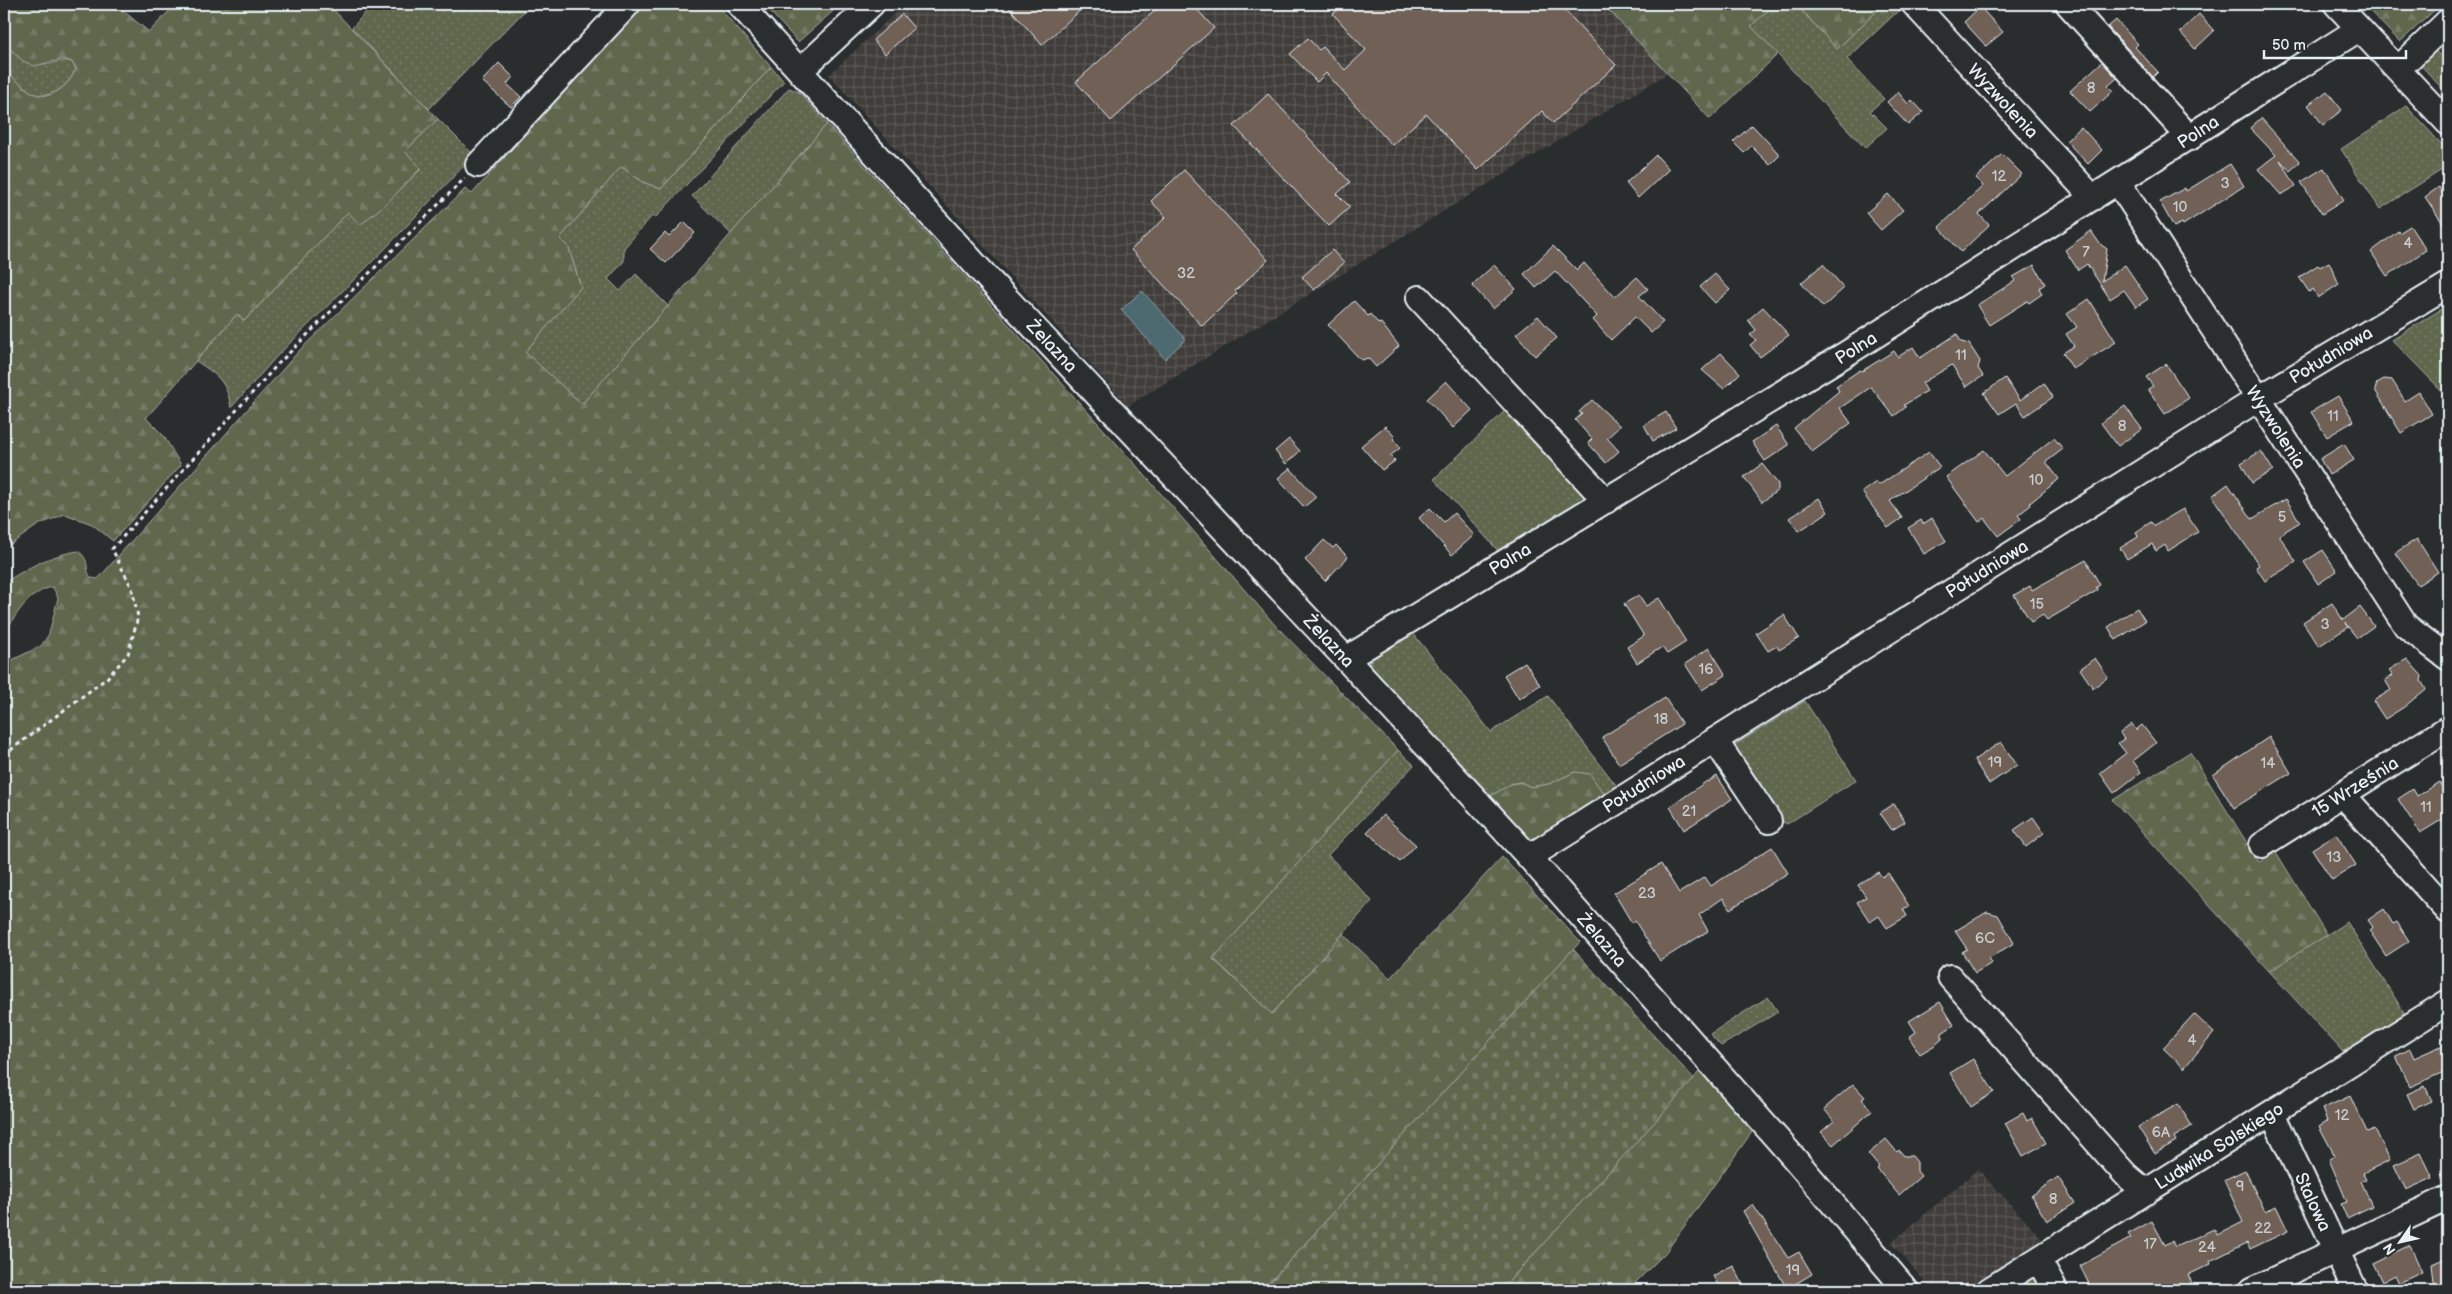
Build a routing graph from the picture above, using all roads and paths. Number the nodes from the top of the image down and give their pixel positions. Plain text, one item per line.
1 (628, 4) edge
2 (739, 4) edge
3 (872, 4) edge
4 (1914, 4) edge
5 (2068, 4) edge
6 (2336, 4) edge
7 (2448, 21) edge
8 (2359, 29) junction
9 (2398, 69) junction
10 (800, 71) junction
11 (2448, 123) edge
12 (2190, 138) junction
13 (478, 165) joint
14 (2118, 182) junction
15 (2093, 198) junction
16 (2448, 285) edge
17 (1419, 298) dead end
18 (2258, 399) junction
19 (1606, 501) junction
20 (1346, 658) junction
21 (2448, 658) edge
22 (2448, 728) edge
23 (1715, 740) junction
24 (4, 754) edge
25 (2343, 795) junction
26 (1769, 821) dead end
27 (2262, 845) dead end
28 (1528, 857) junction
29 (2448, 910) edge
30 (1950, 977) dead end
31 (2448, 1002) edge
32 (2272, 1113) junction
33 (2146, 1192) junction
34 (2448, 1198) edge
35 (2336, 1251) junction
36 (2039, 1261) junction
37 (1906, 1290) edge
38 (1989, 1290) edge
39 (2055, 1290) edge
40 (2252, 1290) edge
41 (2355, 1290) edge

1 - 13 street
2 - 10 street, Żelazna
3 - 10 street
4 - 15 street, Wyzwolenia
5 - 12 street
6 - 8 street
7 - 9 street
8 - 9 street
8 - 12 street, Polna
9 - 11 street
10 - 20 street, Żelazna
12 - 14 street, Polna
13 - 24 path
14 - 15 street, Polna
14 - 18 street, Wyzwolenia
15 - 19 street, Polna
16 - 18 street, Południowa
17 - 19 street
18 - 21 street, Wyzwolenia
18 - 23 street, Południowa
19 - 20 street, Polna
20 - 28 street, Żelazna
22 - 25 street, 15 Września
23 - 26 street
23 - 28 street, Południowa
25 - 27 street, 15 Września
25 - 29 street
28 - 37 street, Żelazna
30 - 33 street
31 - 32 street, Ludwika Solskiego
32 - 33 street, Ludwika Solskiego
32 - 35 street, Stalowa
33 - 36 street, Ludwika Solskiego
34 - 35 street
35 - 40 street
35 - 41 street, Stalowa
36 - 38 street, Ludwika Solskiego
36 - 39 street

